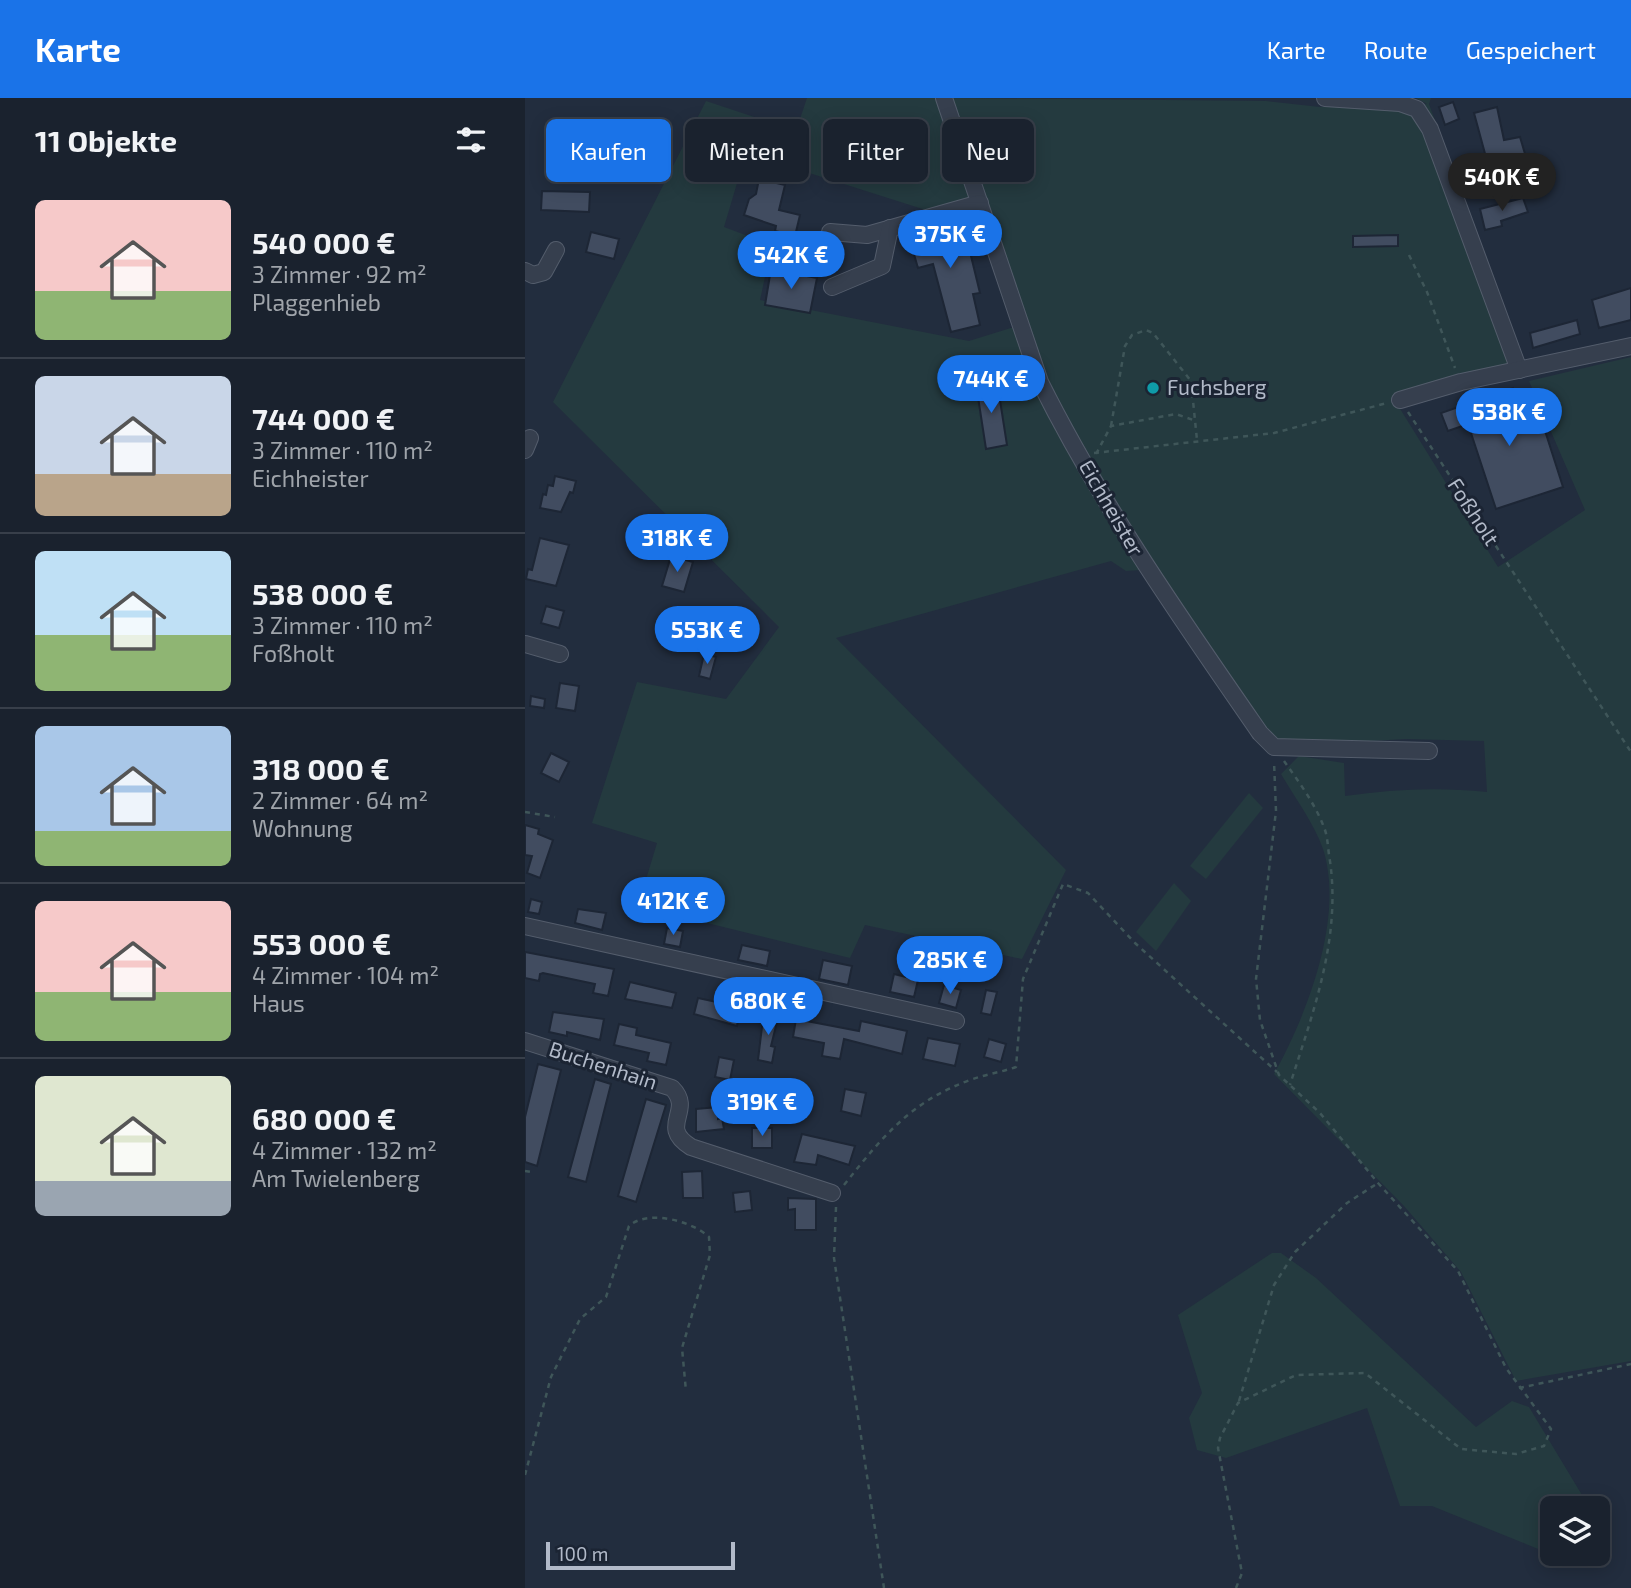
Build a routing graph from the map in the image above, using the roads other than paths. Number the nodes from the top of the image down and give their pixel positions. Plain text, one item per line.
1 (944, 98) edge
2 (1325, 98) edge
3 (980, 203) junction
4 (890, 228) junction
5 (830, 232) dead end
6 (556, 250) dead end
7 (525, 271) edge
8 (832, 287) dead end
9 (1631, 346) edge
10 (1518, 370) junction
11 (1399, 400) road end
12 (525, 644) edge
13 (561, 653) dead end
14 (1429, 751) dead end
15 (525, 926) edge
16 (956, 1021) dead end
17 (525, 1041) edge
18 (832, 1193) dead end

1 - 3 street, Eichheister
2 - 10 street
3 - 4 street
3 - 14 street, Eichheister
4 - 5 street
4 - 8 street
6 - 7 street
9 - 10 street
10 - 11 street
12 - 13 street
15 - 16 street
17 - 18 street, Buchenhain

